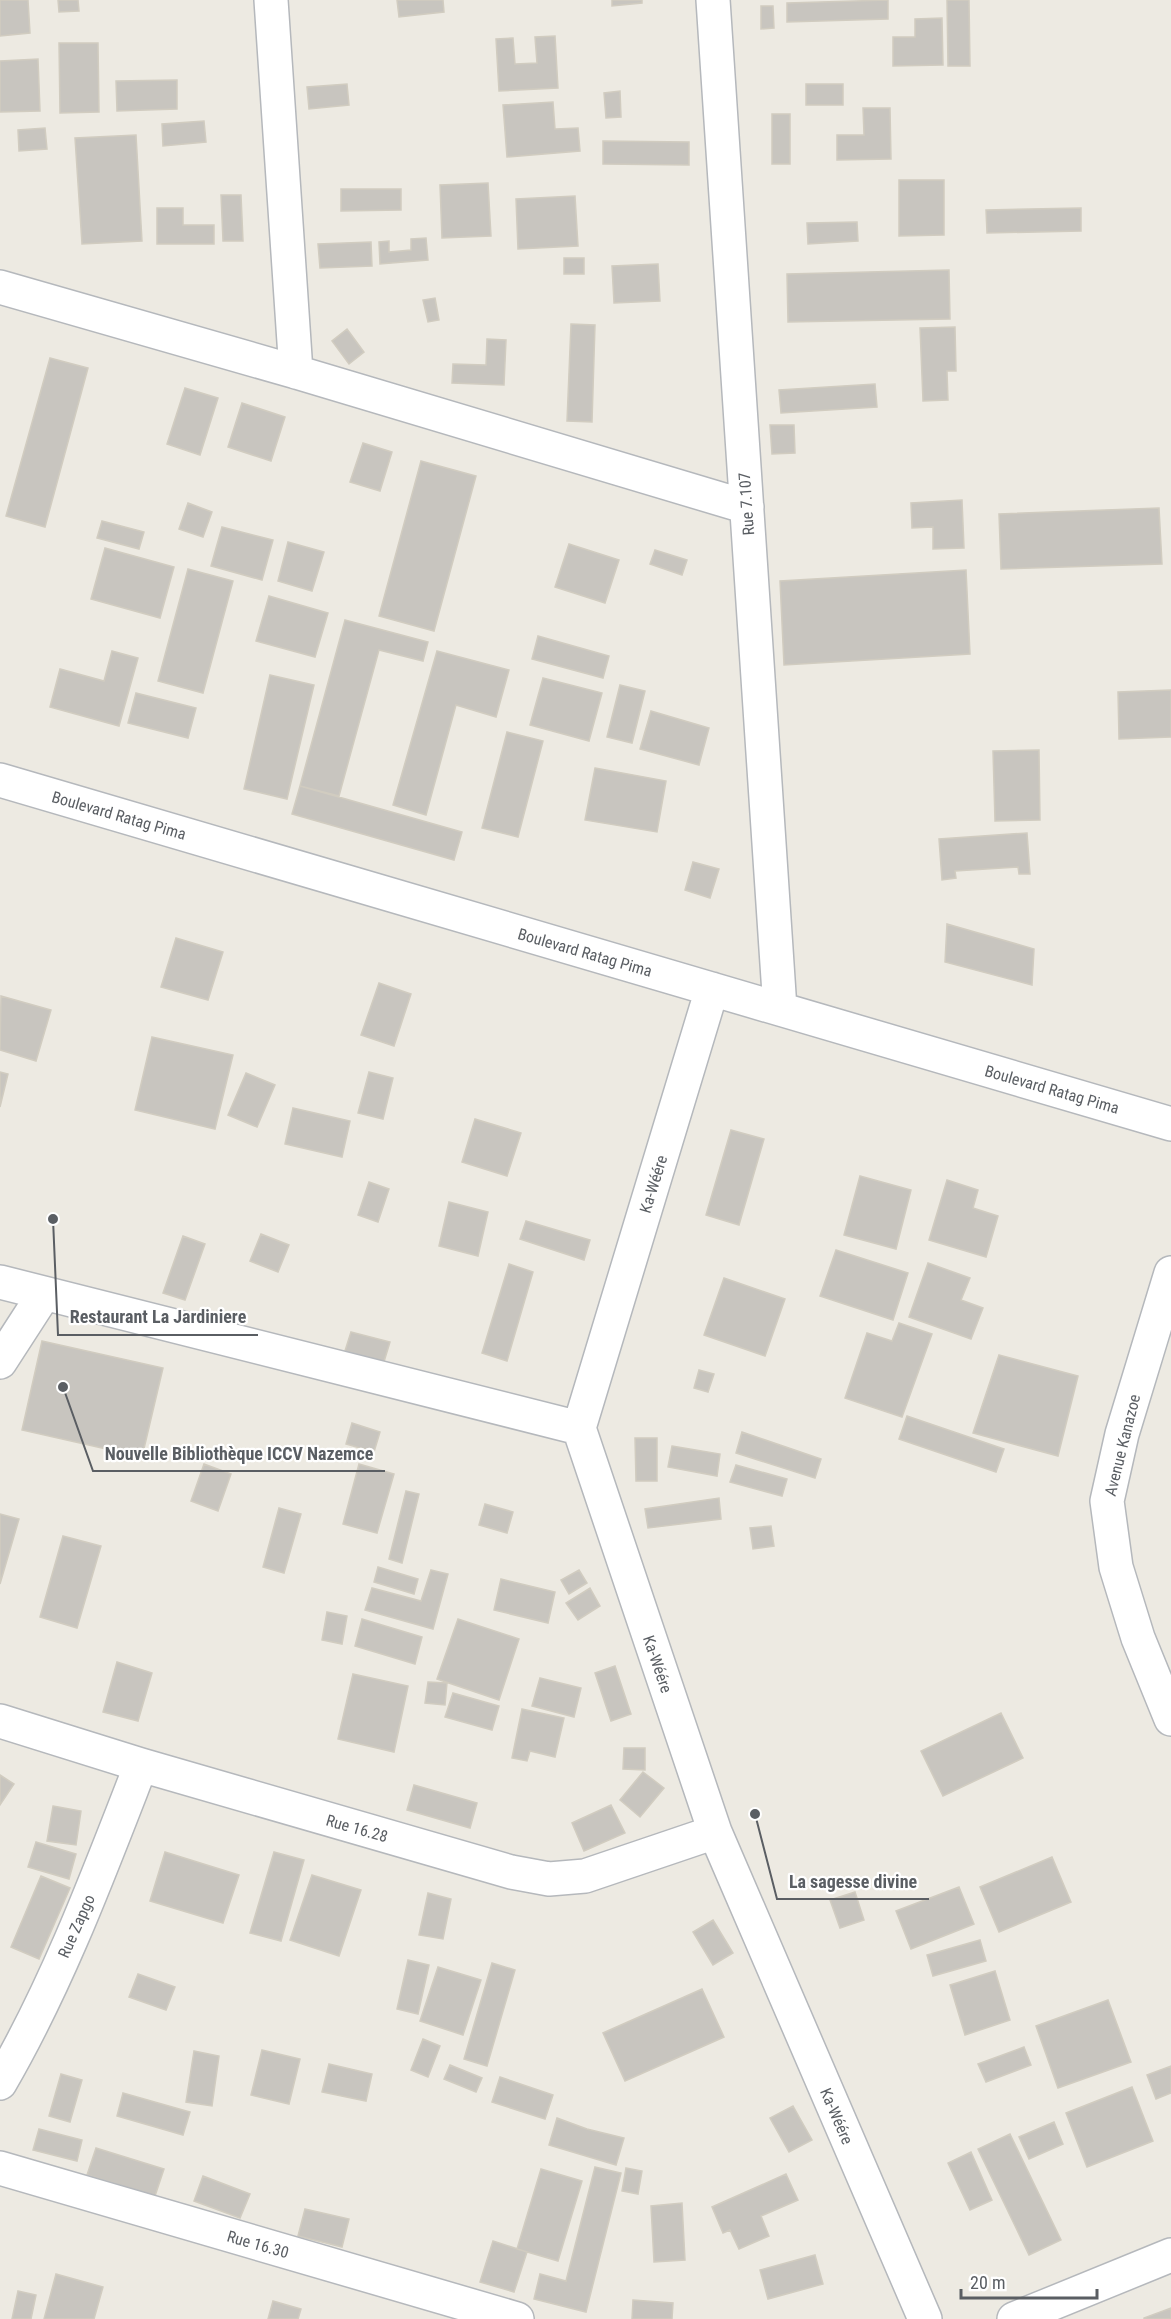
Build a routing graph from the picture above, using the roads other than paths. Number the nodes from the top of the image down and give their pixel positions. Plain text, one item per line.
1 (271, 0) edge
2 (713, 0) edge
3 (0, 286) edge
4 (296, 372) junction
5 (747, 507) junction
6 (0, 780) edge
7 (712, 989) junction
8 (780, 1009) junction
9 (1171, 1124) edge
10 (1171, 1274) edge
11 (0, 1282) edge
12 (45, 1294) junction
13 (0, 1362) edge
14 (579, 1428) junction
15 (1171, 1719) edge
16 (0, 1721) edge
17 (141, 1765) junction
18 (715, 1832) junction
19 (0, 2083) edge
20 (0, 2168) edge
21 (1171, 2255) edge
22 (517, 2319) edge
23 (925, 2319) edge
24 (1014, 2319) edge

1 - 4 street
2 - 5 street, Rue 7.107
3 - 4 street
4 - 5 street
5 - 8 street, Rue 7.107
6 - 7 street, Boulevard Ratag Pima
7 - 8 street, Boulevard Ratag Pima
7 - 14 street, Ka-Wéére
8 - 9 street, Boulevard Ratag Pima
10 - 15 street, Avenue Kanazoe
11 - 12 street
12 - 13 street
12 - 14 street
14 - 18 street, Ka-Wéére
16 - 17 street, Rue 16.28
17 - 18 street, Rue 16.28
17 - 19 street, Rue Zapgo
18 - 23 street, Ka-Wéére
20 - 22 street, Rue 16.30
21 - 24 street

